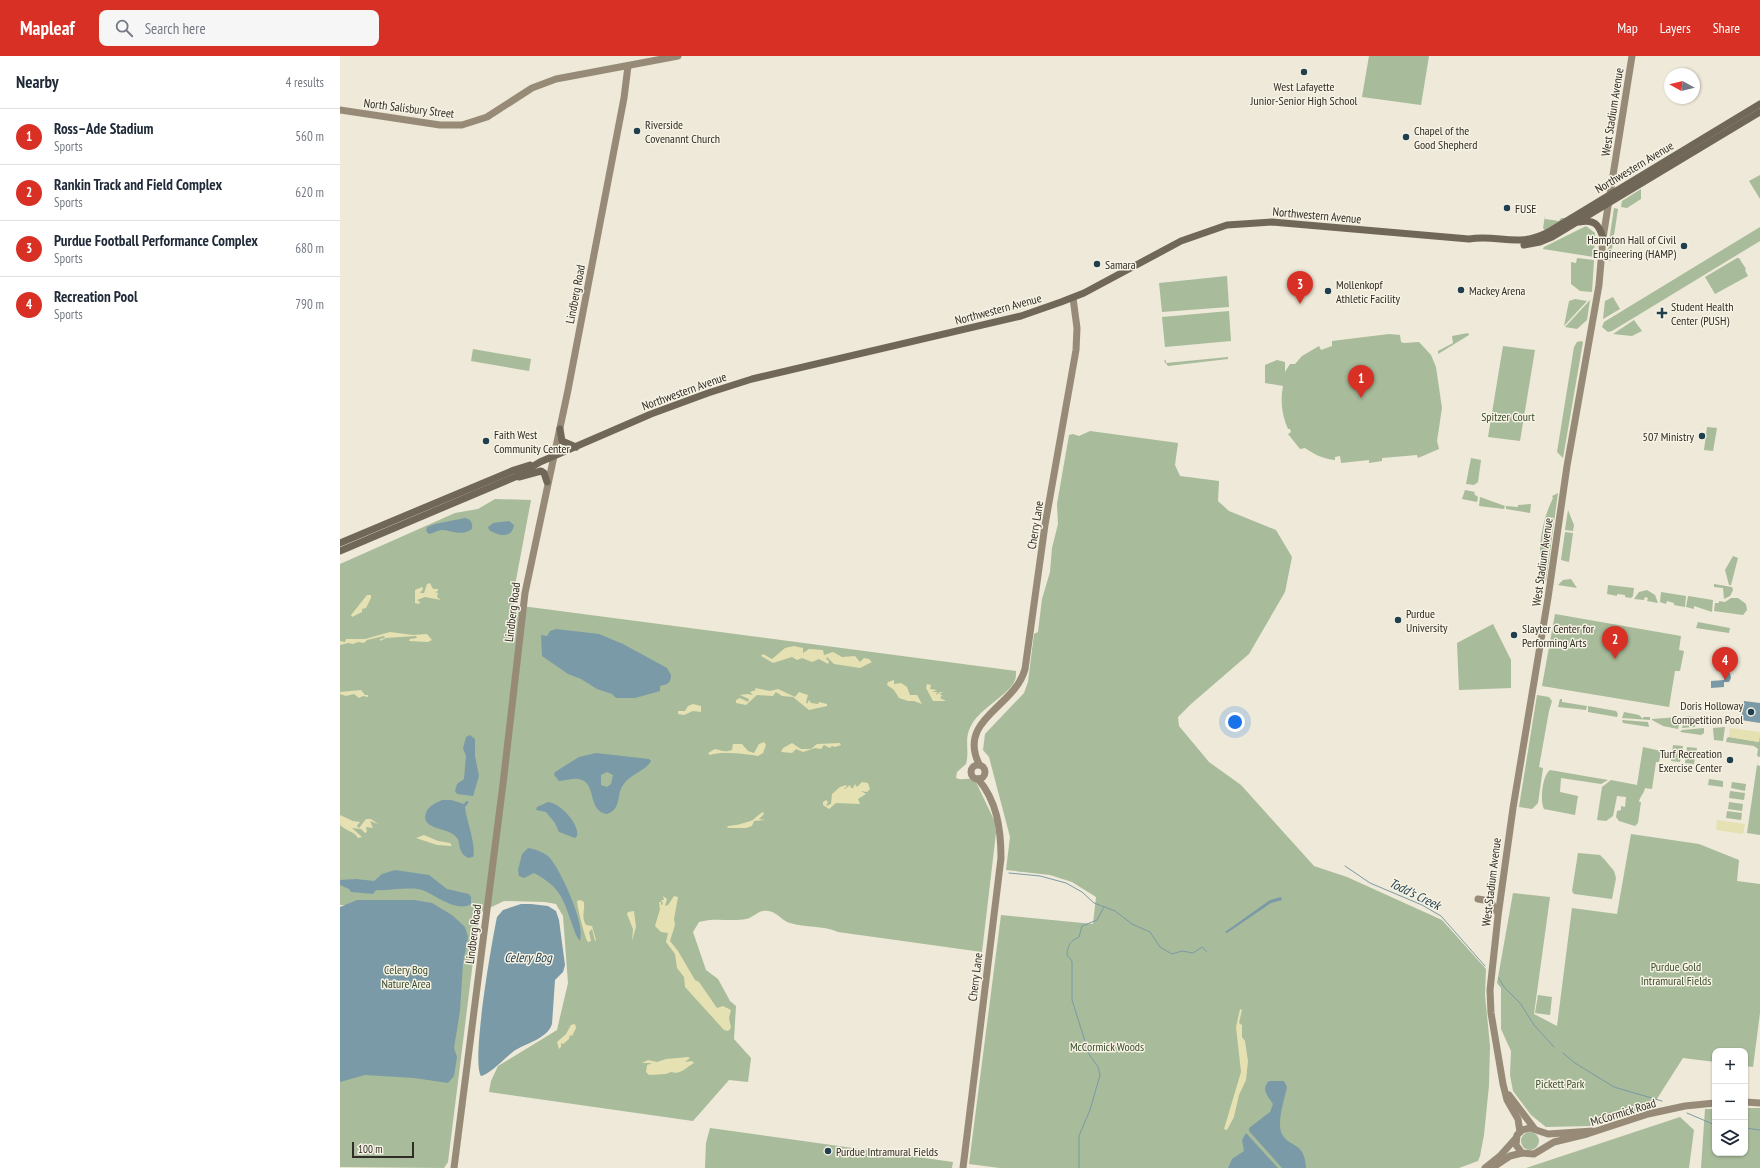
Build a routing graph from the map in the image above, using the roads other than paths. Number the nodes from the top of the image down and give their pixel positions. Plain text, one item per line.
1 (678, 56) edge
2 (1632, 56) edge
3 (628, 66) junction
4 (1760, 104) edge
5 (340, 110) edge
6 (1760, 112) edge
7 (1610, 194) junction
8 (1609, 202) junction
9 (1577, 222) junction
10 (1603, 238) junction
11 (1469, 239) junction
12 (1073, 298) junction
13 (560, 429) junction
14 (576, 447) junction
15 (553, 457) junction
16 (535, 464) junction
17 (515, 477) junction
18 (547, 482) junction
19 (340, 543) edge
20 (340, 551) edge
21 (976, 765) junction
22 (980, 778) junction
23 (1478, 899) dead end
24 (1498, 916) junction
25 (1501, 1072) junction
26 (1748, 1102) edge
27 (1712, 1103) edge
28 (1760, 1103) edge
29 (1536, 1130) junction
30 (1593, 1131) junction
31 (1518, 1135) junction
32 (1540, 1150) junction
33 (1522, 1153) junction
34 (454, 1168) edge
35 (963, 1168) edge
36 (1485, 1168) edge
37 (1492, 1168) edge

1 - 3 street, North Salisbury Street
2 - 7 street, West Stadium Avenue
3 - 5 street, North Salisbury Street
3 - 13 street, Lindberg Road
4 - 7 main road, Northwestern Avenue
6 - 8 main road, Northwestern Avenue
7 - 8 street, West Stadium Avenue
7 - 11 main road, Northwestern Avenue
8 - 9 main road, Northwestern Avenue
8 - 10 street, West Stadium Avenue
9 - 10 main road
9 - 11 main road, Northwestern Avenue
10 - 24 street, West Stadium Avenue
11 - 12 main road, Northwestern Avenue
12 - 14 main road, Northwestern Avenue
12 - 21 street, Cherry Lane
13 - 14 main road
13 - 15 street, Lindberg Road
14 - 15 main road, Northwestern Avenue
15 - 16 main road, Northwestern Avenue
15 - 18 street, Lindberg Road
16 - 17 main road, Northwestern Avenue
16 - 19 main road, Northwestern Avenue
17 - 18 main road
17 - 20 main road, Northwestern Avenue
18 - 34 street, Lindberg Road
21 - 22 street
21 - 22 street
22 - 35 street, Cherry Lane
23 - 24 street
24 - 25 street, West Stadium Avenue
25 - 29 street, West Stadium Avenue
25 - 31 street, West Stadium Avenue
26 - 28 street
27 - 30 street, McCormick Road
29 - 30 street
29 - 31 street
29 - 32 street
30 - 32 street, McCormick Road
31 - 33 street
31 - 36 street
32 - 33 street
33 - 37 street

